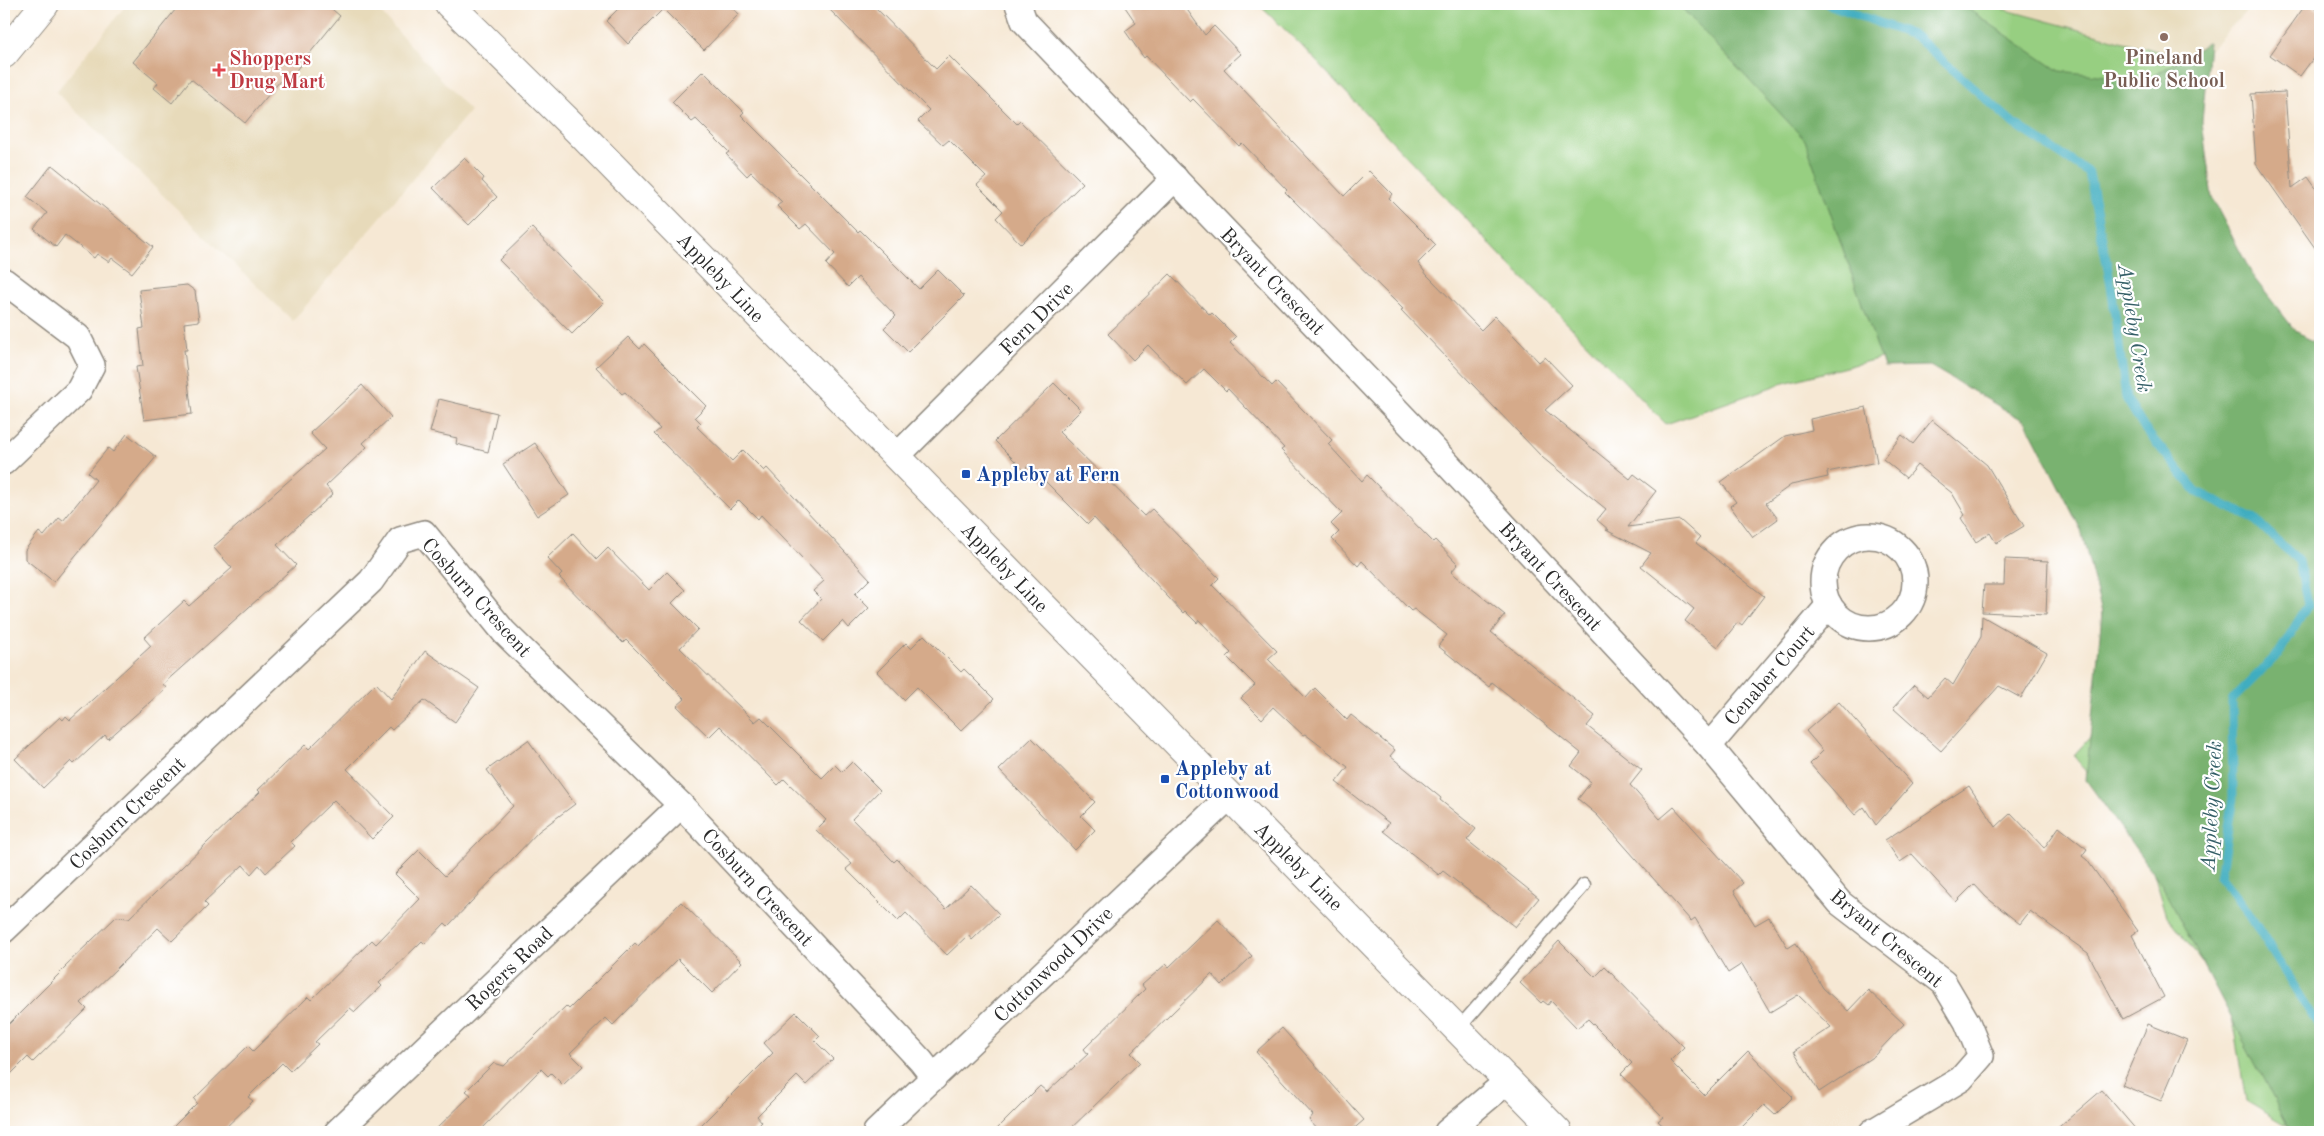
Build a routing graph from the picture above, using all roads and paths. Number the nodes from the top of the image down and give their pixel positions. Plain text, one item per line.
1 (49, 4) edge
2 (449, 4) edge
3 (1018, 4) edge
4 (4, 54) edge
5 (1175, 178) junction
6 (4, 281) edge
7 (897, 456) junction
8 (4, 462) edge
9 (1829, 605) dead end
10 (1709, 746) junction
11 (1230, 796) junction
12 (682, 805) junction
13 (1584, 885) dead end
14 (4, 930) edge
15 (1458, 1029) junction
16 (934, 1078) junction
17 (1509, 1080) junction
18 (337, 1132) edge
19 (876, 1132) edge
20 (1447, 1132) edge
21 (1558, 1132) edge
22 (1872, 1132) edge

1 - 4 main road
2 - 7 main road, Appleby Line
3 - 5 street, Bryant Crescent
5 - 7 street, Fern Drive
5 - 10 street, Bryant Crescent
6 - 8 street
7 - 11 main road, Appleby Line
9 - 10 street, Cenaber Court
10 - 22 street, Bryant Crescent
11 - 15 main road, Appleby Line
11 - 16 street, Cottonwood Drive
12 - 14 street, Cosburn Crescent
12 - 16 street, Cosburn Crescent
12 - 18 street, Rogers Road
13 - 15 lane
15 - 17 main road, Appleby Line
16 - 19 street, Cottonwood Drive
17 - 20 street
17 - 21 main road, Appleby Line

